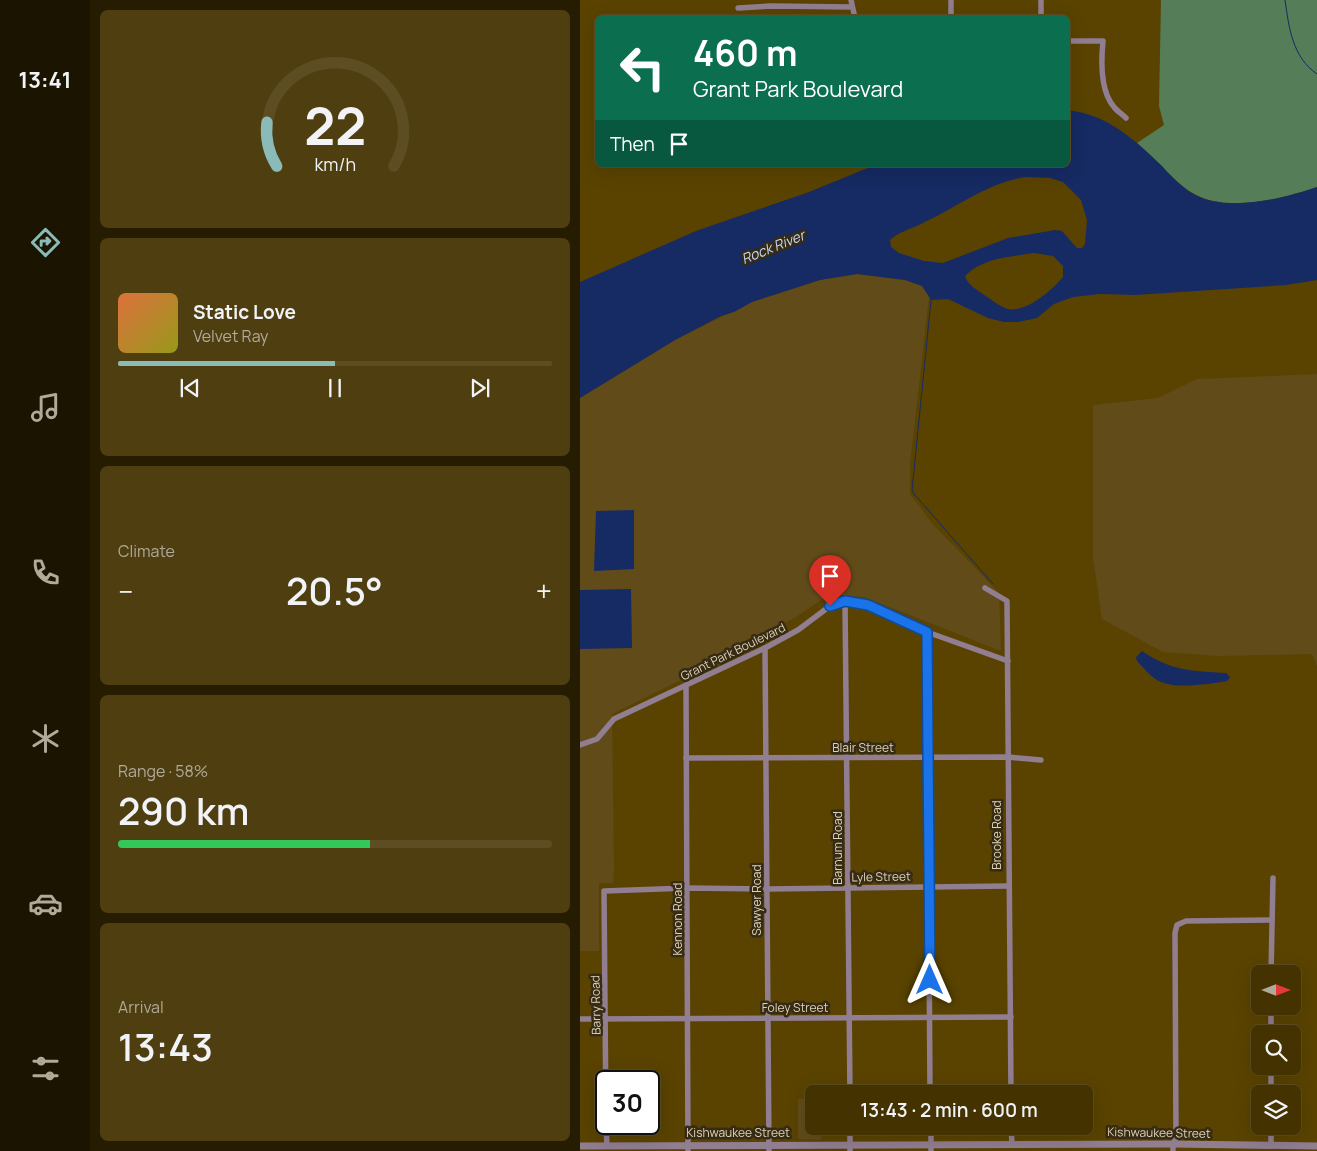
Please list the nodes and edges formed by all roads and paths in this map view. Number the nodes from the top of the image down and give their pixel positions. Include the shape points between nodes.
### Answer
1 (951, 0) edge
2 (1041, 0) edge
3 (851, 3) edge
4 (738, 8) dead end
5 (952, 15) edge
6 (1041, 15) edge
7 (1070, 42) edge
8 (1126, 118) dead end
9 (985, 588) dead end
10 (845, 601) junction
11 (927, 632) junction
12 (765, 648) junction
13 (1008, 661) junction
14 (686, 686) junction
15 (580, 745) edge
16 (928, 757) junction
17 (1008, 757) junction
18 (686, 758) junction
19 (766, 758) junction
20 (847, 758) junction
21 (1041, 760) dead end
22 (1273, 878) dead end
23 (930, 886) junction
24 (1009, 886) junction
25 (688, 888) junction
26 (848, 888) junction
27 (767, 889) junction
28 (604, 891) joint
29 (1271, 920) junction
30 (1271, 965) edge
31 (930, 1017) junction
32 (580, 1018) edge
33 (606, 1018) junction
34 (688, 1018) junction
35 (768, 1018) junction
36 (849, 1018) junction
37 (1011, 1018) junction
38 (606, 1070) edge
39 (850, 1085) edge
40 (930, 1085) edge
41 (1011, 1085) edge
42 (606, 1135) edge
43 (850, 1135) edge
44 (931, 1135) edge
45 (1272, 1135) edge
46 (580, 1146) edge
47 (607, 1146) junction
48 (1272, 1146) junction
49 (1317, 1146) edge
50 (1012, 1147) edge
51 (1173, 1147) edge
52 (589, 1148) edge
53 (688, 1148) edge
54 (769, 1148) edge
55 (850, 1148) edge
56 (931, 1148) edge

1 - 5 street
2 - 6 street
3 - 4 street
7 - 8 street via 1103,41 1103,73 1109,99
9 - 13 street, Brooke Road via 1007,601
10 - 11 street via 868,605
10 - 12 street, Grant Park Boulevard via 830,606 798,630
10 - 20 street, Barnum Road
11 - 13 street
11 - 16 street
12 - 14 street, Grant Park Boulevard
12 - 19 street, Sawyer Road
13 - 17 street, Brooke Road
14 - 15 street, Grant Park Boulevard via 614,719 597,740
14 - 18 street, Kennon Road
16 - 17 street, Blair Street
16 - 20 street, Blair Street
16 - 23 street
17 - 21 street, Blair Street
17 - 24 street, Brooke Road
18 - 19 street, Blair Street
18 - 25 street, Kennon Road
19 - 20 street, Blair Street
19 - 27 street, Sawyer Road
20 - 26 street, Barnum Road
22 - 29 street
23 - 24 street, Lyle Street
23 - 26 street, Lyle Street
23 - 31 street
24 - 37 street, Brooke Road
25 - 27 street, Lyle Street
25 - 28 street, Lyle Street
25 - 34 street, Kennon Road
26 - 27 street, Lyle Street
26 - 36 street, Barnum Road
27 - 35 street, Sawyer Road
28 - 33 street, Barry Road
29 - 30 street
29 - 51 street via 1186,921 1177,925 1176,1138
31 - 36 street, Foley Street
31 - 37 street, Foley Street
31 - 40 street
32 - 33 street, Foley Street
33 - 34 street, Foley Street
33 - 38 street, Barry Road
34 - 35 street, Foley Street
34 - 53 street, Kennon Road
35 - 36 street, Foley Street
35 - 54 street, Sawyer Road
36 - 39 street, Barnum Road
37 - 41 street, Brooke Road
42 - 47 street
43 - 55 street
44 - 56 street
45 - 48 street
46 - 52 street, Kishwaukee Street
47 - 52 street, Kishwaukee Street
47 - 53 street, Kishwaukee Street
48 - 49 street, Kishwaukee Street
48 - 51 street, Kishwaukee Street
50 - 51 street, Kishwaukee Street
50 - 56 street, Kishwaukee Street
53 - 54 street, Kishwaukee Street
54 - 55 street, Kishwaukee Street
55 - 56 street, Kishwaukee Street

